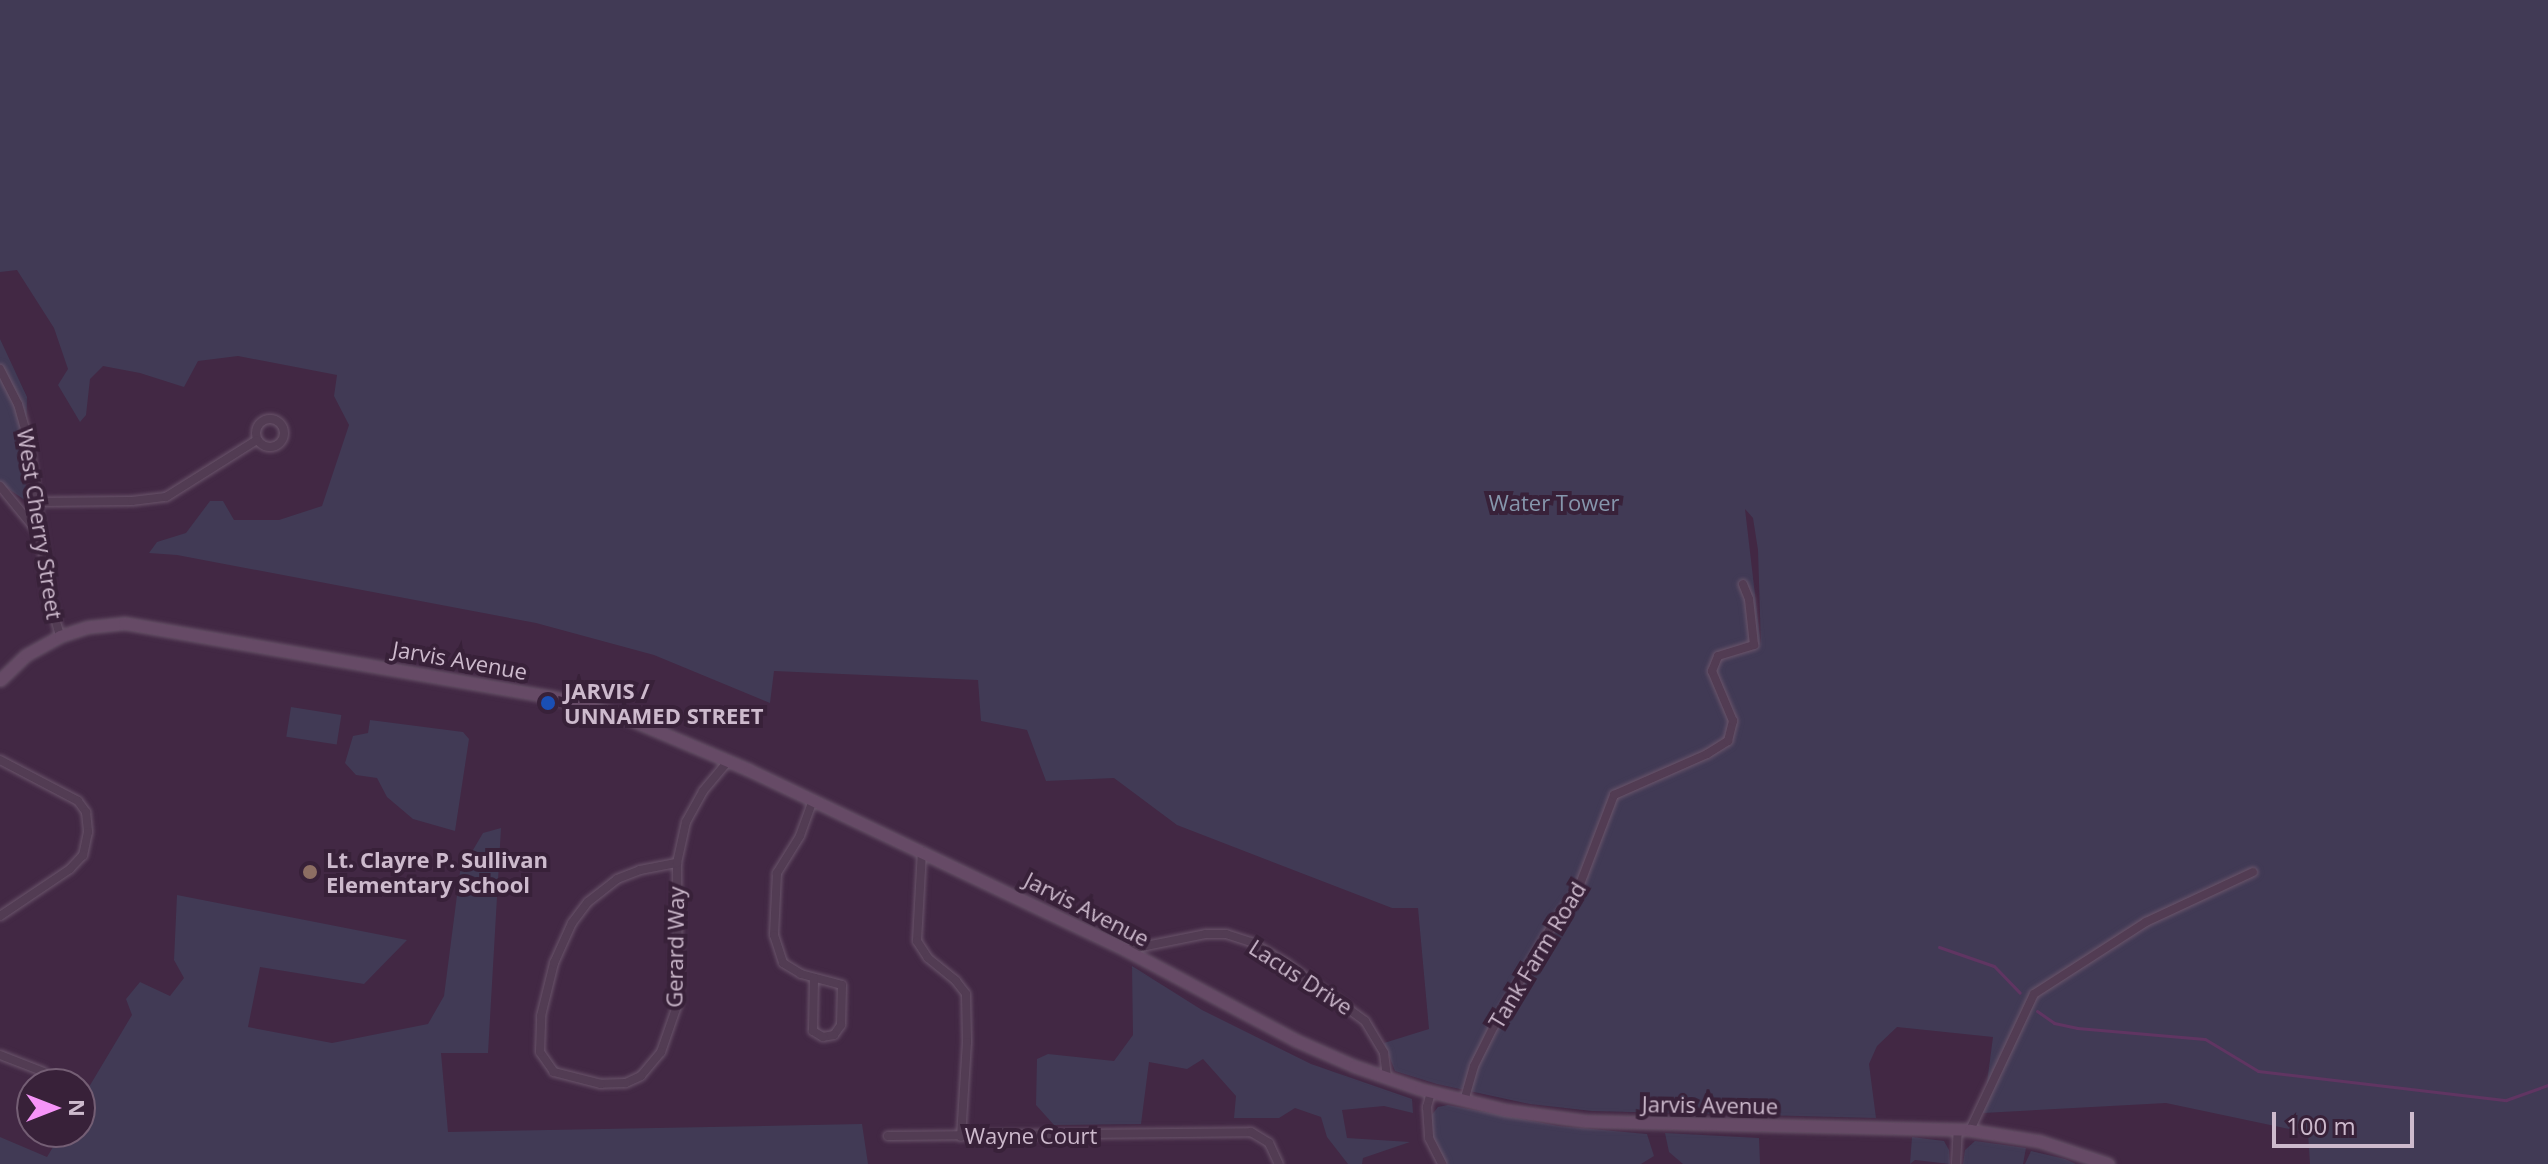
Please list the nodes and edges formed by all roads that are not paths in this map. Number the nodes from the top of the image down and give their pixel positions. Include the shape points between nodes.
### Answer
1 (0, 369) edge
2 (257, 440) dead end
3 (0, 486) edge
4 (38, 502) junction
5 (42, 540) junction
6 (1743, 584) dead end
7 (60, 636) junction
8 (0, 680) edge
9 (0, 760) edge
10 (728, 761) junction
11 (813, 800) junction
12 (922, 850) junction
13 (677, 863) junction
14 (2253, 872) dead end
15 (0, 916) edge
16 (1126, 950) junction
17 (814, 978) junction
18 (0, 1055) edge
19 (34, 1068) edge
20 (1387, 1078) junction
21 (1431, 1092) junction
22 (1464, 1101) junction
23 (1964, 1130) junction
24 (888, 1136) dead end
25 (961, 1137) junction
26 (1279, 1164) edge
27 (1442, 1164) edge
28 (1956, 1164) edge
29 (2108, 1164) edge

1 - 4 street, West Cherry Street via 24,420
2 - 4 street via 166,497
3 - 5 street
4 - 5 street, West Cherry Street
5 - 7 street, West Cherry Street
6 - 22 street, Tank Farm Road via 1754,645 1718,656 1712,671 1733,721 1728,741 1614,795 1577,892 1494,1026
7 - 8 street, Jarvis Avenue via 26,655
7 - 10 street, Jarvis Avenue via 97,625 142,625 535,694 622,716
9 - 15 street via 78,801 86,812 88,832 83,855 70,869
10 - 11 street, Jarvis Avenue
10 - 13 street, Gerard Way via 686,822
11 - 12 street, Jarvis Avenue
11 - 17 street via 800,836 777,873 773,908 778,957
12 - 16 street, Jarvis Avenue
12 - 25 street via 917,941 966,994
13 - 13 street, Gerard Way via 617,879 572,923 554,963 541,1016 540,1052 554,1072 601,1084 626,1083 648,1069 661,1052 678,1003
14 - 23 street via 2146,922 2034,994
16 - 20 street, Jarvis Avenue via 1275,1031
16 - 20 street, Lacus Drive via 1206,934 1251,942 1365,1021 1384,1053
17 - 17 street via 842,985 841,1025 834,1035 823,1037 813,1031
18 - 19 street
20 - 21 street, Jarvis Avenue
21 - 22 street, Jarvis Avenue
21 - 27 street via 1429,1138
22 - 23 street, Jarvis Avenue via 1600,1122
23 - 28 street
23 - 29 street, Jarvis Avenue via 2039,1141
24 - 25 street, Wayne Court
25 - 26 street, Wayne Court via 1260,1135

